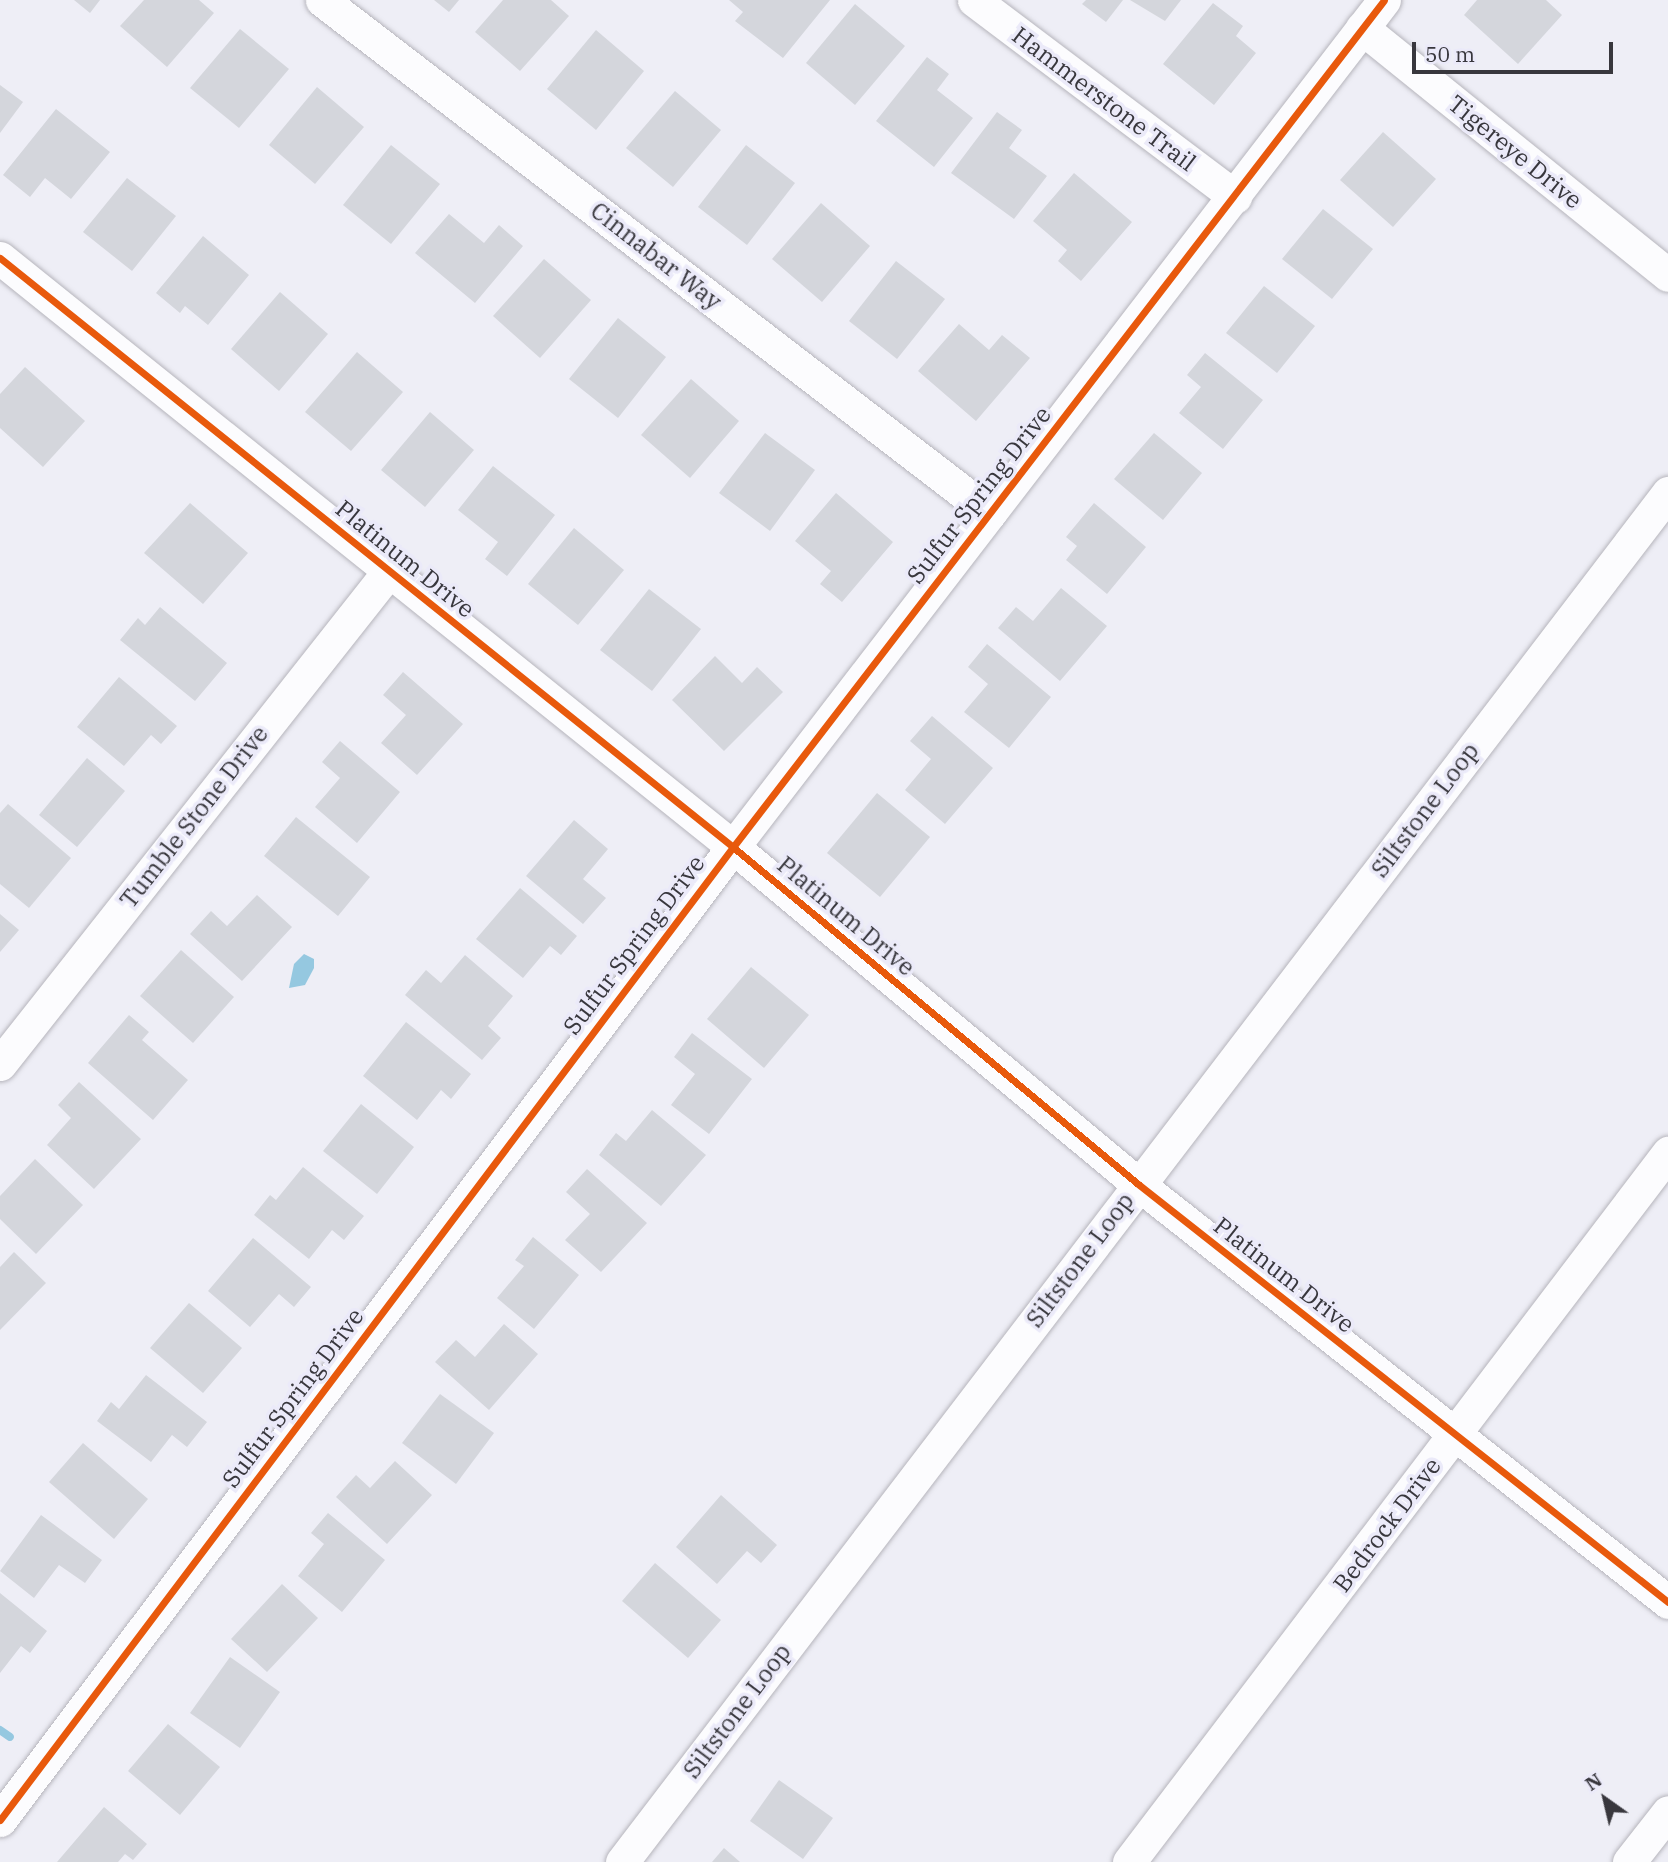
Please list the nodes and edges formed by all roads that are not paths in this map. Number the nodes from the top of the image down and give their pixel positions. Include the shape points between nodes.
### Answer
1 (323, 0) edge
2 (974, 0) edge
3 (1384, 0) edge
4 (1362, 28) junction
5 (1235, 197) junction
6 (5, 270) edge
7 (1668, 275) edge
8 (1668, 493) edge
9 (990, 513) junction
10 (389, 571) junction
11 (733, 847) junction
12 (0, 1064) edge
13 (1668, 1153) edge
14 (1138, 1184) junction
15 (1455, 1436) junction
16 (1668, 1602) edge
17 (1668, 1812) edge
18 (0, 1820) edge
19 (622, 1862) edge
20 (1129, 1862) edge
21 (1629, 1862) edge

1 - 9 street, Cinnabar Way
2 - 5 street, Hammerstone Trail
3 - 4 street, Sulfur Spring Drive
4 - 5 street, Sulfur Spring Drive
4 - 7 street, Tigereye Drive
5 - 9 street, Sulfur Spring Drive
6 - 10 street, Platinum Drive
8 - 14 street, Siltstone Loop
9 - 11 street, Sulfur Spring Drive
10 - 11 street, Platinum Drive
10 - 12 street, Tumble Stone Drive
11 - 14 street, Platinum Drive
11 - 18 street, Sulfur Spring Drive
13 - 15 street, Bedrock Drive
14 - 15 street, Platinum Drive
14 - 19 street, Siltstone Loop
15 - 16 street, Platinum Drive
15 - 20 street, Bedrock Drive
17 - 21 street

